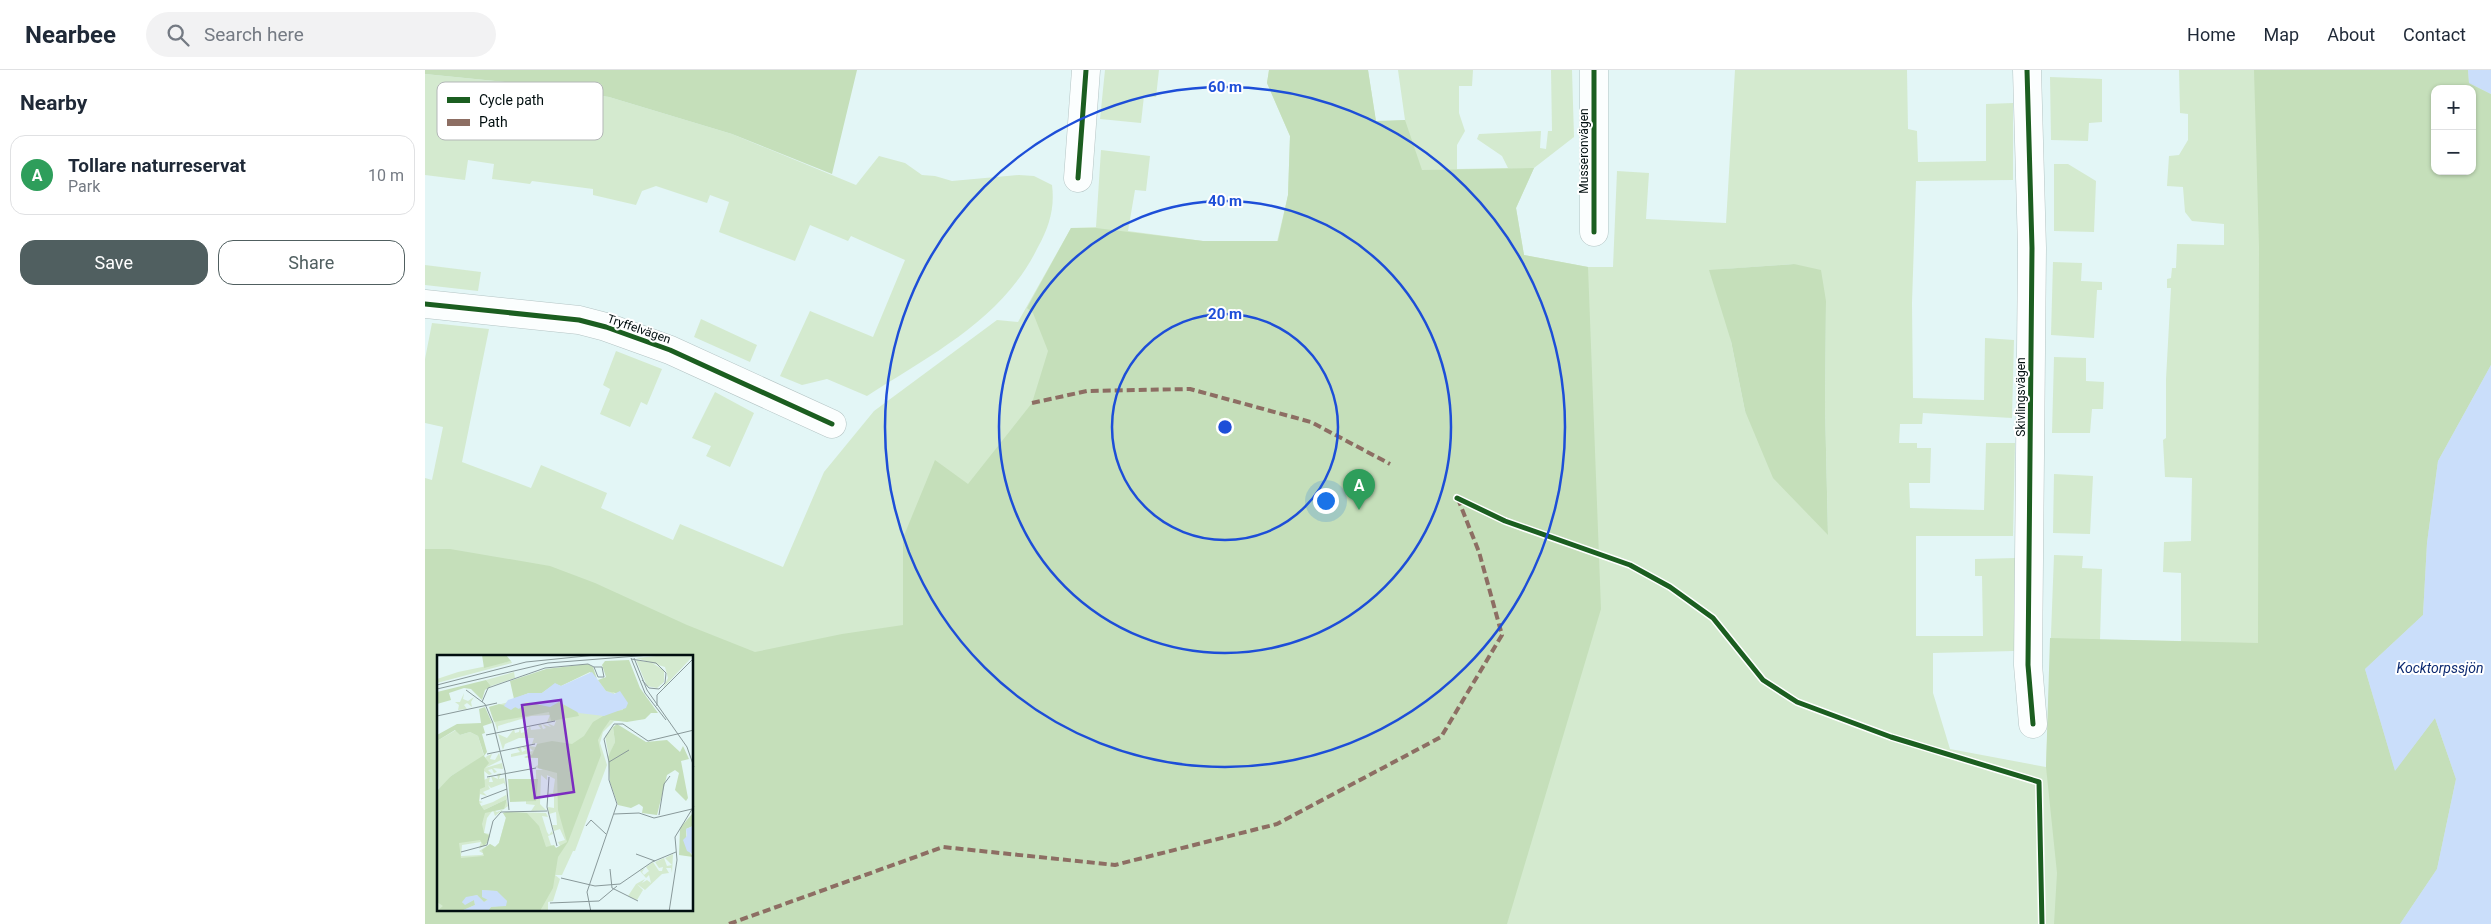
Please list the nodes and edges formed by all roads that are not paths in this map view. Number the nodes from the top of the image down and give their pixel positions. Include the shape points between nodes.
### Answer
1 (1086, 70) edge
2 (1594, 70) edge
3 (2027, 70) edge
4 (1078, 178) dead end
5 (1594, 232) dead end
6 (425, 304) edge
7 (832, 424) dead end
8 (2033, 724) dead end

1 - 4 street
2 - 5 street, Musseronvägen
3 - 8 street, Skivlingsvägen via 2032,230 2028,665
6 - 7 street, Tryffelvägen via 579,320 606,327 670,350

